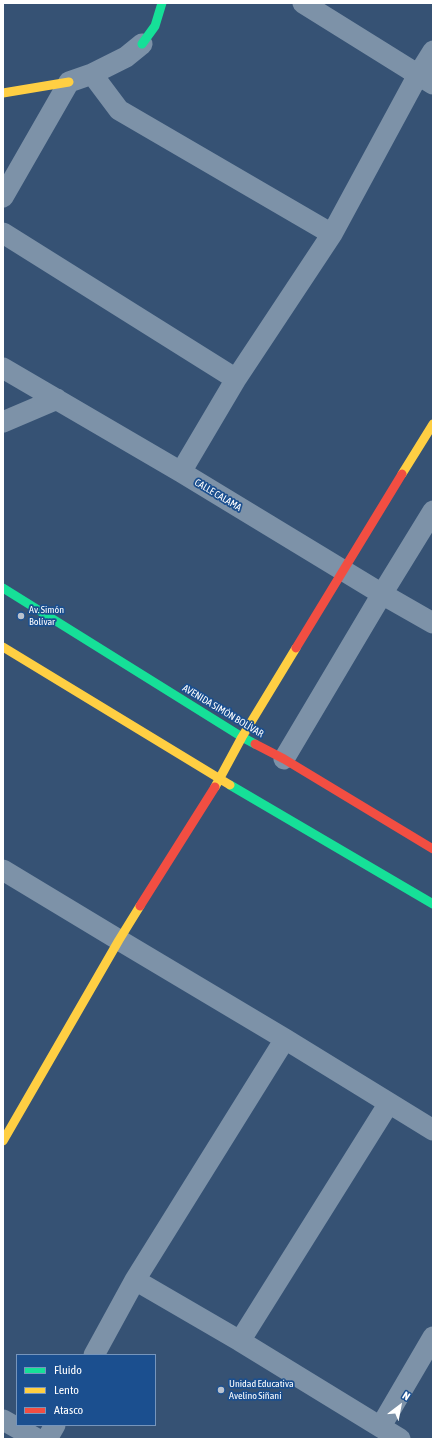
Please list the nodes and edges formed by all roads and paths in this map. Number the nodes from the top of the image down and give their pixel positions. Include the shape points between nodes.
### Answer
1 (162, 3) edge
2 (303, 3) edge
3 (142, 44) joint
4 (433, 51) edge
5 (92, 74) junction
6 (425, 80) edge
7 (69, 82) junction
8 (3, 93) edge
9 (3, 197) edge
10 (3, 232) edge
11 (332, 234) junction
12 (3, 368) edge
13 (236, 379) junction
14 (57, 399) junction
15 (3, 422) edge
16 (433, 424) edge
17 (181, 472) junction
18 (433, 511) edge
19 (344, 570) junction
20 (3, 588) edge
21 (382, 594) junction
22 (433, 623) edge
23 (3, 648) edge
24 (242, 737) junction
25 (284, 759) junction
26 (220, 779) junction
27 (433, 849) edge
28 (3, 870) edge
29 (433, 904) edge
30 (119, 940) junction
31 (285, 1039) junction
32 (389, 1103) junction
33 (433, 1130) edge
34 (3, 1141) edge
35 (135, 1280) junction
36 (433, 1337) edge
37 (240, 1341) junction
38 (95, 1354) edge
39 (3, 1420) edge
40 (54, 1426) edge
41 (381, 1426) junction
42 (37, 1439) edge
43 (47, 1439) edge
44 (400, 1439) edge

1 - 3 street via 155,26
2 - 6 street
3 - 5 street via 126,57
4 - 6 street
5 - 7 street
5 - 11 street via 119,110
6 - 11 street
7 - 8 street
7 - 9 street
10 - 13 street
11 - 13 street
12 - 14 street, CALLE CALAMA
13 - 17 street
14 - 15 street
14 - 17 street, CALLE CALAMA
16 - 19 street
17 - 19 street, CALLE CALAMA
18 - 21 street
19 - 21 street, CALLE CALAMA
19 - 24 street
20 - 24 street, AVENIDA SIMÓN BOLÍVAR
21 - 22 street, CALLE CALAMA
21 - 25 street
23 - 26 street
24 - 25 street, AVENIDA SIMÓN BOLÍVAR
24 - 26 street
25 - 27 street, AVENIDA SIMÓN BOLÍVAR
26 - 29 street
26 - 30 street
28 - 30 street
30 - 31 street
30 - 34 street
31 - 32 street
31 - 35 street
32 - 33 street
32 - 37 street
35 - 37 street
35 - 38 street
36 - 41 street
37 - 41 street
39 - 42 street
40 - 43 street
41 - 44 street

